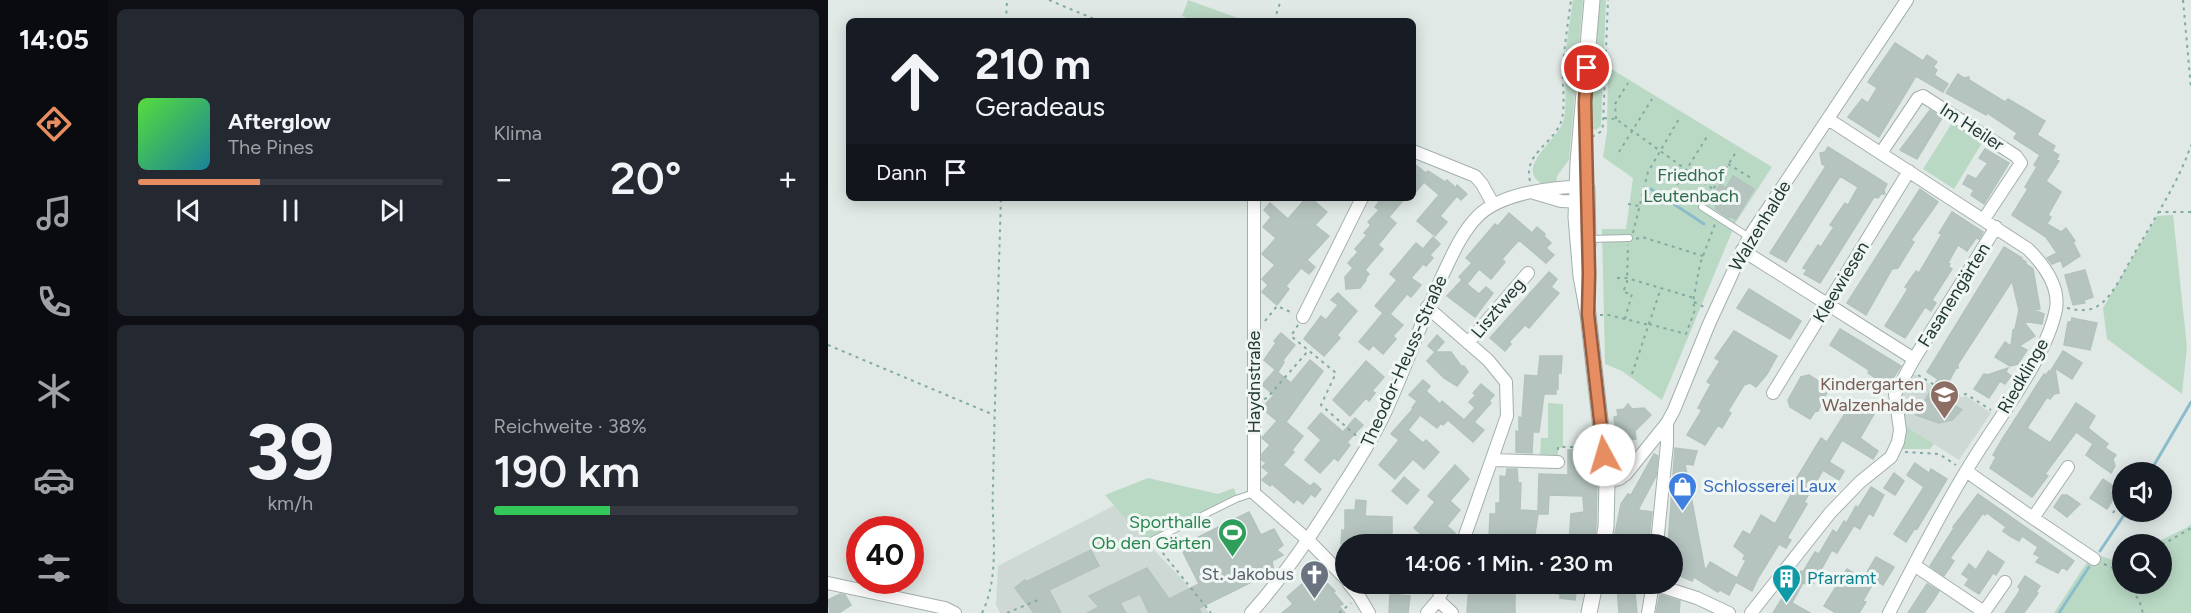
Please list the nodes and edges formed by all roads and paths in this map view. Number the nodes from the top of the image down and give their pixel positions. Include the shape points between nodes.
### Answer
1 (1007, 0) edge
2 (1049, 0) edge
3 (1281, 0) edge
4 (1571, 0) edge
5 (1592, 0) edge
6 (1608, 0) edge
7 (1907, 0) edge
8 (2183, 0) edge
9 (1006, 18) edge
10 (1092, 18) edge
11 (1275, 18) edge
12 (1628, 83) dead end
13 (2191, 88) edge
14 (1652, 99) dead end
15 (1585, 105) junction
16 (1680, 117) dead end
17 (1604, 118) junction
18 (1828, 118) junction
19 (1616, 119) junction
20 (1632, 132) junction
21 (1708, 135) dead end
22 (1586, 137) junction
23 (2191, 145) edge
24 (1659, 150) junction
25 (1416, 152) edge
26 (1619, 152) dead end
27 (1736, 152) dead end
28 (1881, 153) junction
29 (1728, 164) junction
30 (1686, 170) junction
31 (1909, 171) junction
32 (1751, 178) dead end
33 (1713, 189) junction
34 (1673, 191) dead end
35 (1533, 192) junction
36 (1582, 194) junction
37 (1001, 201) edge
38 (1254, 201) edge
39 (1361, 201) edge
40 (1493, 204) junction
41 (1628, 204) dead end
42 (1640, 206) junction
43 (1702, 207) joint
44 (2158, 212) junction
45 (2191, 212) edge
46 (1718, 217) junction
47 (1984, 219) junction
48 (1996, 227) junction
49 (1749, 237) junction
50 (1629, 238) joint
51 (1588, 239) junction
52 (1742, 250) junction
53 (1703, 256) junction
54 (1528, 273) dead end
55 (1617, 278) dead end
56 (1627, 278) junction
57 (1661, 288) junction
58 (1694, 300) junction
59 (1827, 304) junction
60 (2056, 306) junction
61 (1427, 307) junction
62 (1595, 314) junction
63 (1702, 314) dead end
64 (1303, 317) junction
65 (1625, 319) junction
66 (1649, 325) junction
67 (1255, 331) junction
68 (1468, 343) junction
69 (828, 345) edge
70 (1308, 351) junction
71 (1911, 364) junction
72 (1632, 374) dead end
73 (1773, 393) dead end
74 (1254, 402) junction
75 (995, 416) junction
76 (2001, 416) junction
77 (1667, 423) junction
78 (1367, 445) junction
79 (1593, 447) dead end
80 (1905, 452) dead end
81 (1492, 460) junction
82 (1558, 462) joint
83 (2068, 467) dead end
84 (1966, 471) junction
85 (1607, 482) junction
86 (1254, 493) junction
87 (2033, 518) junction
88 (2191, 528) edge
89 (1466, 534) edge
90 (1605, 534) edge
91 (1658, 534) edge
92 (2172, 539) edge
93 (1153, 540) joint
94 (1309, 541) junction
95 (2094, 559) dead end
96 (1914, 565) junction
97 (1335, 568) edge
98 (2005, 582) dead end
99 (828, 583) edge
100 (1441, 594) edge
101 (1593, 594) edge
102 (1652, 594) edge
103 (1682, 594) edge
104 (2134, 594) edge
105 (1359, 596) joint
106 (1038, 600) dead end
107 (1438, 600) junction
108 (956, 613) edge
109 (982, 613) edge
110 (1007, 613) edge
111 (1211, 613) edge
112 (1251, 613) edge
113 (1339, 613) edge
114 (1369, 613) edge
115 (1426, 613) edge
116 (1452, 613) edge
117 (1589, 613) edge
118 (1648, 613) edge
119 (1729, 613) edge
120 (1751, 613) edge
121 (1888, 613) edge
122 (2143, 613) edge

1 - 9 path
2 - 10 path
3 - 11 path
4 - 35 path via 1562,72 1561,121 1529,163
5 - 15 street
6 - 17 path
7 - 18 street, Walzenhalde
8 - 13 path
12 - 19 path via 1615,104
14 - 20 path
15 - 22 street
15 - 36 street
16 - 24 path
17 - 19 path
17 - 22 path via 1602,131
18 - 28 street, Fasanengärten
18 - 49 street, Walzenhalde
19 - 20 path
20 - 24 path
20 - 26 path
21 - 30 path
22 - 36 street
23 - 44 path
24 - 30 path
24 - 42 path via 1648,172
25 - 40 street via 1475,176
27 - 29 path
28 - 31 street, Fasanengärten
28 - 47 street, Im Heiler via 1923,96 2021,162
29 - 32 path
29 - 33 path
30 - 33 path
30 - 34 path
31 - 47 street, Fasanengärten
31 - 59 street, Kleewiesen
33 - 43 path
35 - 36 street, Theodor-Heuss-Straße via 1553,187
35 - 40 street, Theodor-Heuss-Straße
36 - 51 street
36 - 62 street via 1581,276
37 - 75 path
38 - 67 street, Haydnstraße
39 - 64 street
40 - 61 street, Theodor-Heuss-Straße via 1478,215 1457,244
41 - 42 path
42 - 53 path via 1632,238 1642,237
43 - 46 lane
44 - 45 path
44 - 60 path via 2103,302 2090,310
46 - 49 lane
46 - 53 path
47 - 48 street, Fasanengärten
48 - 60 street via 2028,249 2043,265 2054,287
48 - 71 street, Fasanengärten
49 - 52 street, Walzenhalde
50 - 51 lane
50 - 56 path
51 - 62 street
52 - 59 street, Fasanengärten
52 - 77 street, Walzenhalde
53 - 58 path
54 - 68 street, Lisztweg
55 - 56 path
56 - 57 path
56 - 65 path via 1623,292 1632,294
57 - 58 path
57 - 66 path
58 - 63 path via 1704,306
58 - 66 path via 1695,310 1686,334
59 - 71 street, Fasanengärten
59 - 73 street, Kleewiesen
60 - 76 street, Riedklinge via 2042,348
61 - 68 street
61 - 78 street, Theodor-Heuss-Straße via 1383,418
62 - 65 path
62 - 85 street
64 - 67 path via 1277,306
64 - 70 path via 1291,336
65 - 66 path
66 - 72 path
67 - 74 street, Haydnstraße
68 - 81 street via 1506,381 1507,416
69 - 75 path
70 - 74 path via 1267,398
70 - 78 path via 1336,373 1321,405
71 - 76 path via 1954,397 1966,394
71 - 120 street via 1895,394 1899,430 1891,457 1830,513
74 - 86 street, Haydnstraße
75 - 109 path via 994,557 990,597
76 - 84 street, Riedklinge
77 - 85 street, Walzenhalde via 1626,474
77 - 91 street
78 - 94 street, Theodor-Heuss-Straße
79 - 82 path via 1558,447
80 - 84 path via 1939,454
81 - 82 street
81 - 89 street
83 - 87 street
84 - 87 street
84 - 96 street, Riedklinge
85 - 90 street
86 - 93 lane
86 - 94 street
87 - 95 street
88 - 92 path
93 - 111 path
94 - 97 street
94 - 112 street, Theodor-Heuss-Straße
96 - 98 street via 1984,612
96 - 121 street, Riedklinge
99 - 108 street
100 - 107 street
101 - 117 street
102 - 118 street
103 - 119 street
104 - 122 path
105 - 113 path
105 - 114 street
106 - 110 path
107 - 115 street
107 - 116 street

